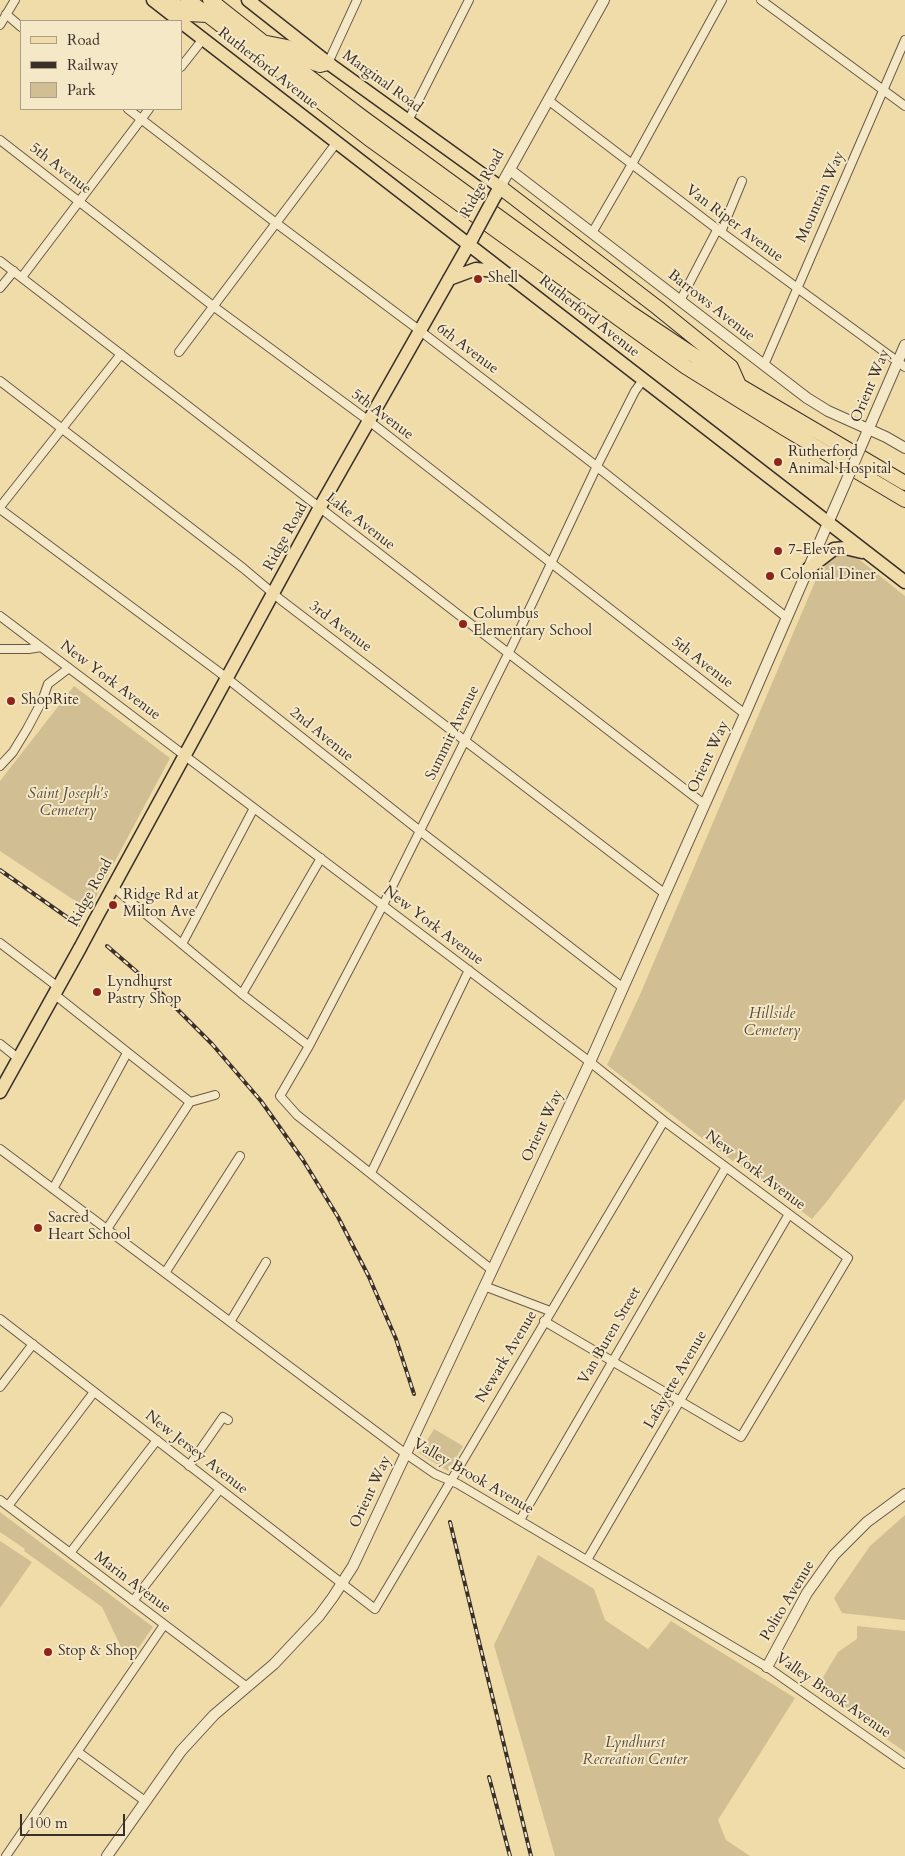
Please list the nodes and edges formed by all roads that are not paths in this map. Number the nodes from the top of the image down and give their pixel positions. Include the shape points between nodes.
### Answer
1 (15, 0) edge
2 (153, 0) edge
3 (168, 0) edge
4 (188, 0) edge
5 (210, 0) edge
6 (357, 0) edge
7 (469, 0) edge
8 (604, 0) edge
9 (722, 0) edge
10 (761, 0) edge
11 (253, 2) edge
12 (6, 14) junction
13 (207, 15) junction
14 (178, 20) edge
15 (182, 23) edge
16 (0, 25) edge
17 (20, 25) edge
18 (203, 39) junction
19 (905, 40) edge
20 (263, 42) junction
21 (328, 63) junction
22 (182, 66) edge
23 (883, 90) junction
24 (548, 100) junction
25 (905, 106) edge
26 (129, 110) edge
27 (148, 110) edge
28 (141, 119) junction
29 (408, 121) junction
30 (0, 140) edge
31 (337, 142) junction
32 (632, 164) junction
33 (510, 170) junction
34 (742, 181) dead end
35 (498, 192) junction
36 (80, 202) junction
37 (276, 223) junction
38 (719, 231) junction
39 (592, 233) junction
40 (471, 240) junction
41 (0, 260) edge
42 (14, 271) junction
43 (504, 272) junction
44 (22, 278) junction
45 (448, 279) junction
46 (0, 288) edge
47 (796, 288) junction
48 (680, 301) junction
49 (213, 306) junction
50 (419, 330) junction
51 (905, 344) edge
52 (179, 352) dead end
53 (121, 354) junction
54 (901, 364) edge
55 (764, 366) junction
56 (643, 380) junction
57 (0, 381) edge
58 (740, 386) junction
59 (369, 421) junction
60 (869, 429) junction
61 (61, 430) junction
62 (905, 448) edge
63 (597, 466) junction
64 (905, 483) edge
65 (905, 500) edge
66 (0, 508) edge
67 (320, 508) junction
68 (828, 523) junction
69 (867, 553) junction
70 (550, 563) junction
71 (808, 569) junction
72 (905, 582) edge
73 (274, 593) junction
74 (0, 616) edge
75 (786, 617) junction
76 (41, 647) junction
77 (0, 649) edge
78 (508, 653) junction
79 (69, 668) junction
80 (228, 679) junction
81 (745, 714) junction
82 (465, 740) junction
83 (185, 755) junction
84 (0, 766) edge
85 (704, 804) junction
86 (254, 808) junction
87 (420, 831) junction
88 (321, 858) junction
89 (113, 887) junction
90 (664, 893) junction
91 (383, 905) junction
92 (0, 943) edge
93 (182, 944) junction
94 (469, 970) junction
95 (622, 987) junction
96 (56, 990) junction
97 (242, 994) junction
98 (0, 1044) edge
99 (309, 1046) junction
100 (127, 1052) junction
101 (18, 1058) junction
102 (590, 1062) junction
103 (0, 1092) edge
104 (215, 1095) dead end
105 (190, 1102) junction
106 (664, 1121) junction
107 (0, 1149) edge
108 (240, 1156) dead end
109 (726, 1166) junction
110 (371, 1173) junction
111 (53, 1189) junction
112 (789, 1214) junction
113 (107, 1229) junction
114 (266, 1262) dead end
115 (492, 1270) junction
116 (165, 1273) junction
117 (484, 1286) junction
118 (550, 1311) junction
119 (0, 1319) edge
120 (544, 1321) junction
121 (230, 1322) junction
122 (33, 1344) junction
123 (612, 1361) junction
124 (0, 1387) edge
125 (94, 1392) junction
126 (679, 1401) junction
127 (228, 1420) dead end
128 (157, 1440) junction
129 (406, 1454) junction
130 (190, 1466) junction
131 (450, 1481) junction
132 (220, 1489) junction
133 (905, 1494) edge
134 (0, 1500) edge
135 (8, 1506) junction
136 (520, 1520) junction
137 (70, 1553) junction
138 (587, 1560) junction
139 (342, 1584) junction
140 (133, 1600) junction
141 (375, 1609) joint
142 (164, 1625) junction
143 (767, 1666) junction
144 (247, 1688) junction
145 (78, 1752) junction
146 (905, 1764) edge
147 (145, 1801) junction
148 (6, 1856) edge
149 (107, 1856) edge

1 - 12 street
2 - 14 main road, Rutherford Avenue
3 - 13 highway via 188,14
4 - 13 highway
5 - 20 highway
6 - 21 street
7 - 29 street
8 - 24 street, Ridge Road
9 - 32 street
10 - 23 street
11 - 21 main road, Marginal Road
12 - 16 street
12 - 17 street
13 - 65 highway via 353,127 686,367
15 - 18 main road, Rutherford Avenue
18 - 22 street
18 - 31 main road, Rutherford Avenue
19 - 23 street, Mountain Way
20 - 21 highway via 287,47 320,65
20 - 58 highway via 629,312
21 - 29 main road, Marginal Road
23 - 25 street
23 - 47 street, Mountain Way
24 - 32 street, Van Riper Avenue
24 - 33 street, Ridge Road
26 - 28 street, 6th Avenue
27 - 28 street
28 - 36 street
28 - 37 street, 6th Avenue
29 - 35 main road, Marginal Road
30 - 36 street, 5th Avenue
31 - 37 street
31 - 40 main road, Rutherford Avenue
32 - 38 street, Van Riper Avenue
32 - 39 street
33 - 35 street, Ridge Road
33 - 39 street, Barrows Avenue
34 - 38 street
35 - 40 main road, Ridge Road, bridge
35 - 58 highway via 527,206 658,308 731,367
36 - 44 street
36 - 49 street, 5th Avenue
37 - 49 street
37 - 50 street, 6th Avenue
38 - 47 street, Van Riper Avenue
38 - 48 street
39 - 48 street, Barrows Avenue
40 - 43 main road, Rutherford Avenue
40 - 45 main road, Ridge Road
41 - 42 street, Lake Avenue
42 - 44 street, Lake Avenue
42 - 46 street
43 - 45 main road via 476,269
43 - 56 main road, Rutherford Avenue
44 - 53 street, Lake Avenue
45 - 50 main road, Ridge Road
47 - 54 street, Van Riper Avenue
47 - 55 street, Mountain Way
48 - 55 street, Barrows Avenue
49 - 52 street
49 - 59 street, 5th Avenue
50 - 59 main road, Ridge Road
50 - 63 street, 6th Avenue
51 - 54 street, Orient Way
53 - 61 street
53 - 67 street, Lake Avenue
54 - 60 street, Orient Way
55 - 60 street, Barrows Avenue via 828,411
56 - 63 street, Summit Avenue
56 - 68 main road, Rutherford Avenue
57 - 61 street, 3rd Avenue
58 - 64 highway
59 - 67 main road, Ridge Road
59 - 70 street, 5th Avenue
60 - 62 street, Barrows Avenue
60 - 68 street, Orient Way, bridge
61 - 66 street
61 - 73 street, 3rd Avenue
63 - 70 street, Summit Avenue
63 - 75 street, 6th Avenue
66 - 80 street, 2nd Avenue
67 - 73 main road, Ridge Road
67 - 78 street, Lake Avenue
68 - 69 main road, Rutherford Avenue
68 - 71 street, Orient Way
69 - 71 main road via 834,549
69 - 72 main road, Rutherford Avenue
70 - 78 street, Summit Avenue
70 - 81 street, 5th Avenue
71 - 75 street, Orient Way
73 - 80 main road, Ridge Road
73 - 82 street, 3rd Avenue
74 - 76 street, New York Avenue
75 - 81 street, Orient Way
76 - 77 street
76 - 79 street, New York Avenue
78 - 82 street, Summit Avenue
78 - 85 street, Lake Avenue
79 - 83 street, New York Avenue
79 - 84 street via 48,684 27,729
80 - 83 main road, Ridge Road
80 - 87 street, 2nd Avenue
81 - 85 street, Orient Way
82 - 87 street, Summit Avenue
82 - 90 street, 3rd Avenue
83 - 86 street, New York Avenue
83 - 89 main road, Ridge Road
85 - 90 street, Orient Way
86 - 88 street, New York Avenue
86 - 93 street
87 - 91 street, Summit Avenue
87 - 95 street, 2nd Avenue
88 - 91 street, New York Avenue
88 - 97 street
89 - 93 street
89 - 96 main road, Ridge Road, bridge
90 - 95 street, Orient Way
91 - 94 street, New York Avenue
91 - 99 street, Summit Avenue
92 - 96 street
93 - 97 street
94 - 102 street, New York Avenue
94 - 110 street
95 - 102 street, Orient Way
96 - 100 street
96 - 101 main road, Ridge Road
97 - 99 street
98 - 101 street
99 - 110 street, Summit Avenue via 280,1096 297,1115
100 - 105 street
100 - 111 street
101 - 103 main road, Ridge Road
102 - 106 street, New York Avenue
102 - 115 street, Orient Way
104 - 105 street
105 - 113 street
106 - 109 street, New York Avenue
106 - 118 street, Newark Avenue
107 - 111 street, Valley Brook Avenue
108 - 116 street
109 - 112 street, New York Avenue
109 - 123 street, Van Buren Street
110 - 115 street
111 - 113 street, Valley Brook Avenue
112 - 126 street, Lafayette Avenue
112 - 126 street, New York Avenue via 848,1258 742,1436
113 - 116 street, Valley Brook Avenue
114 - 121 street
115 - 117 street, Orient Way
116 - 121 street, Valley Brook Avenue
117 - 118 street
117 - 129 street, Orient Way
118 - 120 street, Newark Avenue
119 - 122 street, New Jersey Avenue
120 - 123 street
120 - 131 street, Newark Avenue
121 - 129 street, Valley Brook Avenue
122 - 124 street
122 - 125 street, New Jersey Avenue
123 - 126 street
123 - 136 street, Van Buren Street
125 - 128 street, New Jersey Avenue
125 - 135 street
126 - 138 street, Lafayette Avenue
127 - 130 street via 223,1417
128 - 130 street, New Jersey Avenue
128 - 137 street
129 - 131 street, Valley Brook Avenue
129 - 139 street, Orient Way
130 - 132 street, New Jersey Avenue
131 - 136 street, Valley Brook Avenue
131 - 141 street, Newark Avenue
132 - 139 street, New Jersey Avenue
132 - 140 street
133 - 143 street, Polito Avenue via 868,1522 834,1555 807,1593
134 - 135 street, Marin Avenue
135 - 137 street, Marin Avenue
136 - 138 street, Valley Brook Avenue
137 - 140 street, Marin Avenue
138 - 143 street, Valley Brook Avenue
139 - 141 street, New Jersey Avenue
139 - 144 street, Orient Way via 319,1616
140 - 142 street, Marin Avenue
142 - 144 street, Marin Avenue
142 - 145 street
143 - 146 street, Valley Brook Avenue
144 - 147 street, Orient Way via 197,1732
145 - 147 street
145 - 148 street
147 - 149 street, Orient Way

